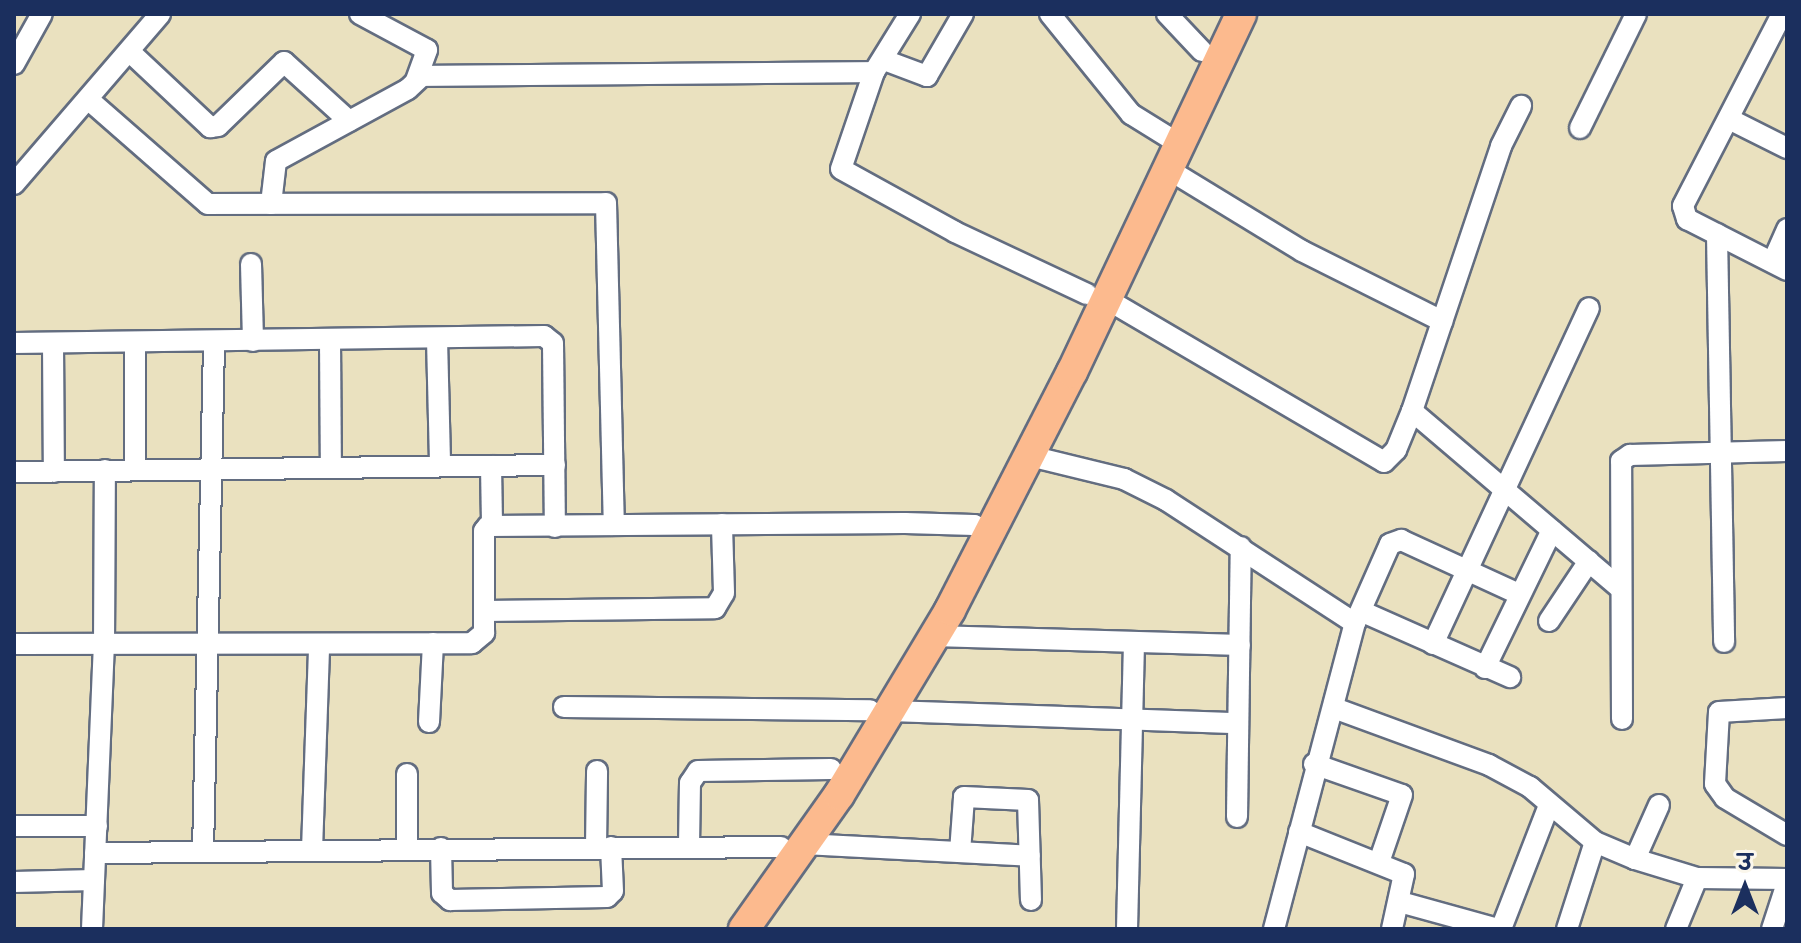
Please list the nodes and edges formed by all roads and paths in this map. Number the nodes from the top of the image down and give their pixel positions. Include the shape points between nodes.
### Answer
1 (42, 14) edge
2 (160, 14) edge
3 (360, 14) edge
4 (910, 14) edge
5 (963, 14) edge
6 (1050, 14) edge
7 (1167, 14) edge
8 (1221, 14) edge
9 (1241, 14) edge
10 (1636, 14) edge
11 (1782, 14) edge
12 (1202, 51) junction
13 (130, 52) junction
14 (14, 63) edge
15 (879, 66) junction
16 (416, 80) junction
17 (89, 100) junction
18 (1521, 106) dead end
19 (1729, 119) junction
20 (349, 121) junction
21 (1580, 128) dead end
22 (1787, 148) edge
23 (1169, 149) junction
24 (14, 184) edge
25 (271, 204) junction
26 (1787, 229) edge
27 (1717, 234) junction
28 (251, 264) dead end
29 (1780, 265) edge
30 (1098, 297) junction
31 (1589, 308) dead end
32 (1442, 321) junction
33 (437, 339) junction
34 (330, 340) junction
35 (253, 341) junction
36 (214, 342) junction
37 (14, 343) edge
38 (53, 343) junction
39 (135, 344) junction
40 (1412, 411) junction
41 (1787, 451) edge
42 (1720, 452) junction
43 (1030, 456) junction
44 (555, 465) junction
45 (440, 466) junction
46 (491, 466) junction
47 (331, 468) junction
48 (135, 469) junction
49 (215, 469) junction
50 (105, 470) junction
51 (14, 472) edge
52 (54, 472) junction
53 (1506, 490) junction
54 (722, 524) junction
55 (614, 525) junction
56 (492, 526) junction
57 (555, 527) junction
58 (982, 529) junction
59 (1552, 530) junction
60 (1241, 547) junction
61 (1589, 561) junction
62 (1465, 569) junction
63 (1619, 587) junction
64 (1517, 593) junction
65 (484, 611) junction
66 (1359, 618) junction
67 (1549, 621) dead end
68 (935, 636) junction
69 (1724, 642) dead end
70 (433, 643) junction
71 (14, 644) edge
72 (1134, 644) junction
73 (1433, 644) junction
74 (104, 645) junction
75 (209, 645) junction
76 (319, 645) junction
77 (1240, 645) junction
78 (1485, 668) junction
79 (1510, 677) dead end
80 (564, 707) dead end
81 (1334, 708) junction
82 (1787, 708) edge
83 (880, 710) junction
84 (1622, 719) dead end
85 (1130, 720) junction
86 (429, 722) dead end
87 (1238, 723) junction
88 (1314, 764) junction
89 (831, 769) junction
90 (597, 771) dead end
91 (407, 774) dead end
92 (1549, 805) junction
93 (1659, 805) dead end
94 (1237, 817) dead end
95 (14, 826) edge
96 (97, 826) junction
97 (1299, 832) junction
98 (1787, 835) edge
99 (1595, 842) junction
100 (689, 846) junction
101 (792, 846) junction
102 (407, 847) junction
103 (604, 847) junction
104 (441, 848) junction
105 (312, 850) junction
106 (203, 852) junction
107 (960, 852) junction
108 (95, 853) junction
109 (1030, 856) junction
110 (1635, 859) junction
111 (1379, 862) junction
112 (1697, 878) junction
113 (94, 880) junction
114 (1787, 881) edge
115 (14, 882) edge
116 (1031, 900) dead end
117 (1400, 902) junction
118 (1475, 927) edge
119 (92, 929) edge
120 (724, 929) edge
121 (744, 929) edge
122 (1127, 929) edge
123 (1274, 929) edge
124 (1392, 929) edge
125 (1500, 929) edge
126 (1567, 929) edge
127 (1676, 929) edge
128 (1772, 929) edge

1 - 14 street
2 - 13 street
3 - 16 street via 429,52
4 - 15 street
5 - 15 street via 927,76
6 - 23 street via 1123,106
7 - 12 street
8 - 12 highway
9 - 23 highway
10 - 21 street
11 - 19 street
12 - 23 highway
13 - 17 street
13 - 20 street via 210,127 218,126 284,62
15 - 16 street
15 - 30 street via 841,156 846,174
16 - 20 street
17 - 24 street
17 - 25 street via 208,204
18 - 32 street via 1501,146
19 - 22 street
19 - 27 street via 1683,206 1687,219
20 - 25 street via 273,164
23 - 30 highway
23 - 32 street via 1302,251
25 - 55 street via 606,203
26 - 29 street
27 - 29 street
27 - 42 street
28 - 35 street
30 - 40 street via 1374,460 1391,458
30 - 43 highway
30 - 58 highway
31 - 53 street
32 - 40 street
33 - 34 street
33 - 44 street via 550,338
33 - 45 street
34 - 35 street
34 - 47 street
35 - 36 street
36 - 39 street
36 - 49 street
37 - 38 street
38 - 39 street
38 - 52 street
39 - 48 street
40 - 53 street
41 - 42 street
42 - 63 street via 1630,455 1621,461
42 - 69 street
43 - 58 highway
43 - 60 street via 1124,479
44 - 46 street
44 - 57 street
45 - 46 street
45 - 47 street
46 - 56 street
47 - 49 street
48 - 49 street
48 - 50 street
49 - 75 street
50 - 52 street
50 - 74 street
51 - 52 street
53 - 59 street
53 - 62 street
54 - 55 street
54 - 58 street
54 - 65 street via 724,593 715,608
55 - 57 street
56 - 57 street
56 - 65 street via 484,531
58 - 68 highway
58 - 83 highway via 934,606
59 - 61 street
59 - 64 street
60 - 66 street
60 - 77 street
61 - 63 street
61 - 67 street
62 - 64 street
62 - 66 street via 1395,540
62 - 73 street
63 - 84 street
64 - 78 street
65 - 70 street via 481,640
66 - 73 street
66 - 81 street
68 - 72 street
68 - 83 highway
70 - 76 street
70 - 86 street
71 - 74 street
72 - 77 street
72 - 85 street
73 - 78 street
74 - 75 street
74 - 96 street
75 - 76 street
75 - 106 street
76 - 105 street
77 - 87 street
78 - 79 street
80 - 83 street
81 - 88 street
81 - 92 street via 1447,746 1530,787
82 - 98 street via 1719,712 1715,784 1725,798
83 - 85 street
83 - 89 highway
83 - 101 highway
85 - 87 street
85 - 122 street
87 - 94 street
88 - 97 street
88 - 111 street via 1402,795
89 - 100 street via 698,771 690,783
89 - 101 highway
90 - 103 street
91 - 102 street
92 - 99 street
92 - 125 street
93 - 110 street
95 - 96 street
96 - 108 street
97 - 111 street
97 - 123 street
99 - 110 street
99 - 126 street
100 - 101 street
100 - 103 street
101 - 107 street
101 - 120 highway
101 - 121 highway
102 - 104 street
102 - 105 street
103 - 104 street
103 - 104 street via 613,891 607,897 450,900 442,893
105 - 106 street
106 - 108 street
107 - 109 street
107 - 109 street via 962,800 968,796 1028,800
108 - 113 street
109 - 116 street
110 - 112 street
111 - 117 street via 1404,874
112 - 114 street
112 - 127 street
113 - 115 street
113 - 119 street
114 - 128 street
117 - 118 street
117 - 124 street
118 - 125 street

